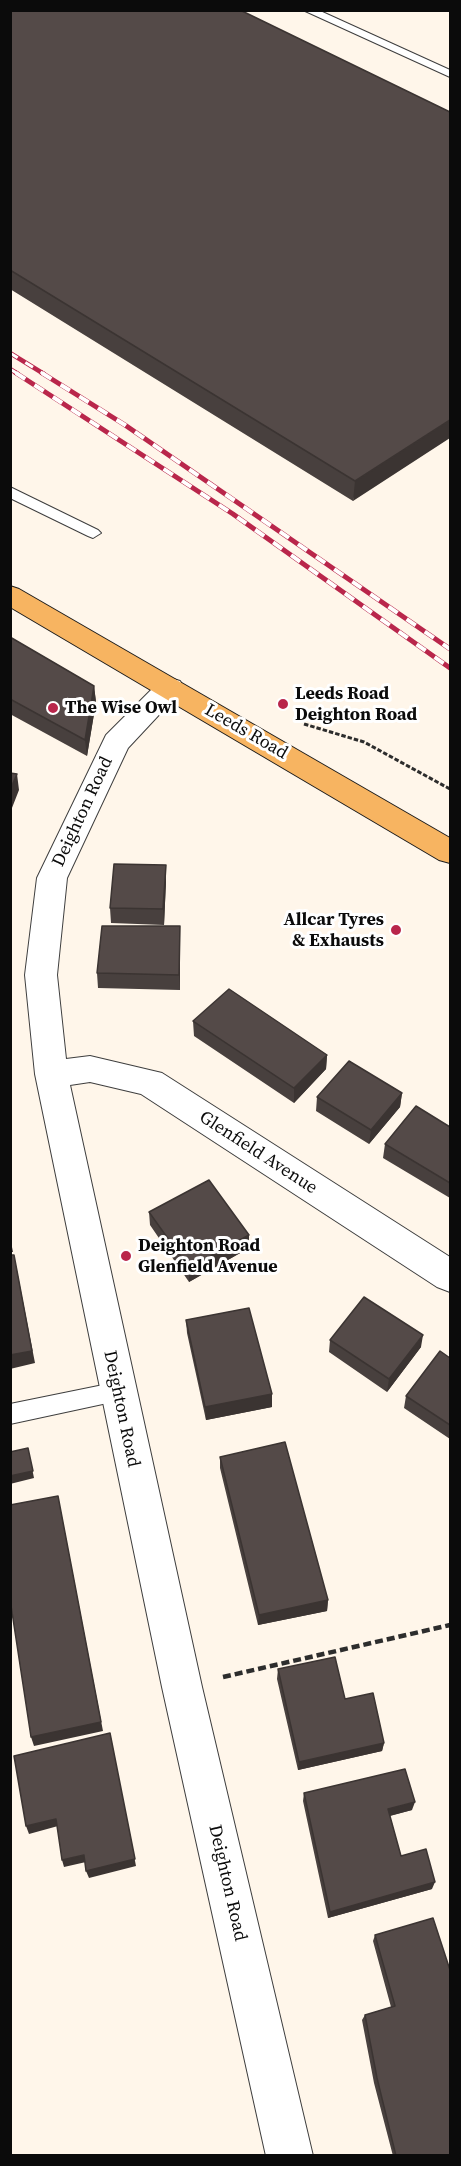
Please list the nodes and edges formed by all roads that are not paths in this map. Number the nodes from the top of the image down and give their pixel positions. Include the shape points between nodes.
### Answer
1 (308, 10) edge
2 (450, 74) edge
3 (10, 492) edge
4 (93, 533) dead end
5 (10, 595) edge
6 (170, 688) junction
7 (450, 852) edge
8 (51, 1074) junction
9 (450, 1276) edge
10 (118, 1392) junction
11 (10, 1414) edge
12 (290, 2156) edge

1 - 2 lane
3 - 4 lane
5 - 6 main road, Leeds Road
6 - 7 main road, Leeds Road
6 - 8 street, Deighton Road via 116,742 52,878 41,975
8 - 9 street, Glenfield Avenue via 90,1069 150,1083
8 - 10 street, Deighton Road
10 - 11 lane
10 - 12 street, Deighton Road

